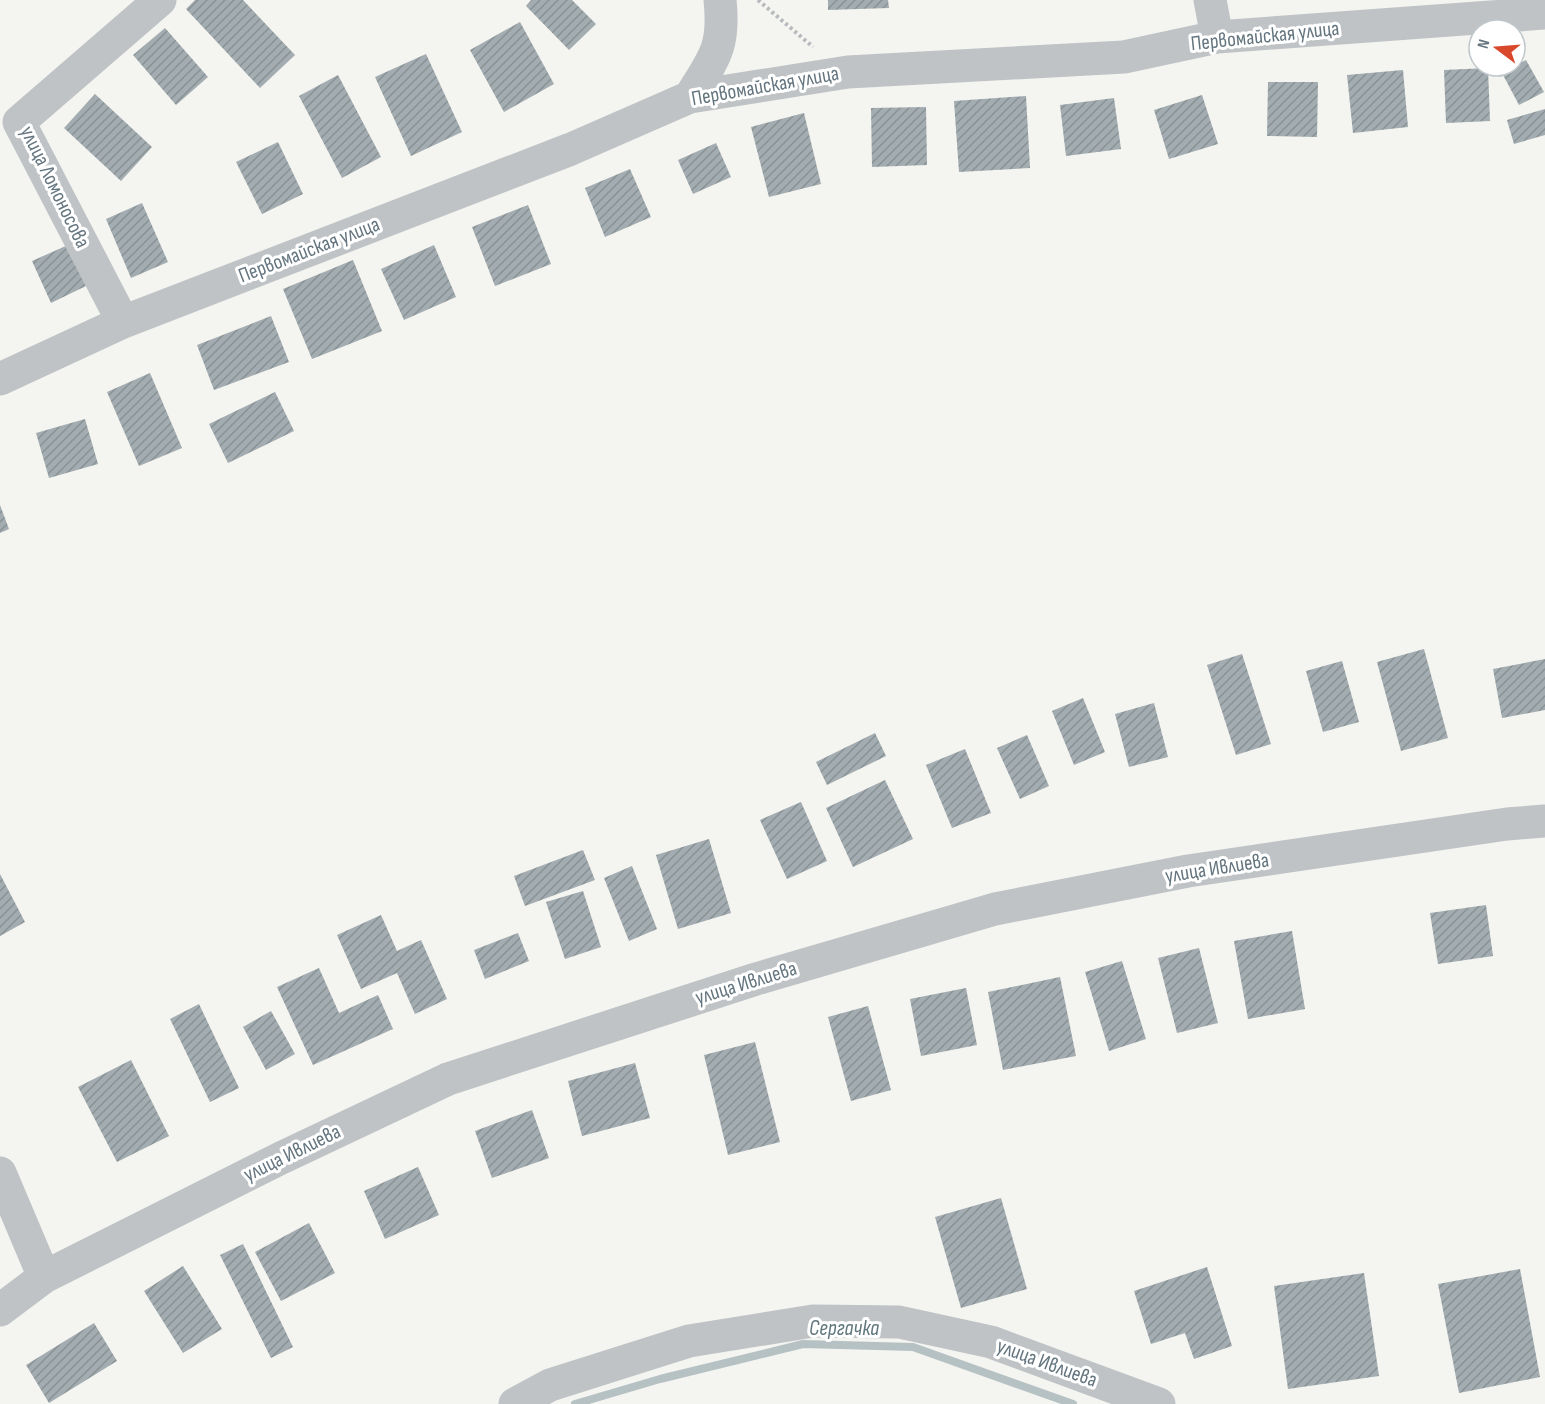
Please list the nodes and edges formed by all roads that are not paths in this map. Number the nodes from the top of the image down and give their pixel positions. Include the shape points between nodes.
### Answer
1 (160, 0) edge
2 (720, 0) edge
3 (1210, 0) edge
4 (1486, 8) edge
5 (1545, 13) edge
6 (1217, 37) junction
7 (690, 97) junction
8 (123, 321) junction
9 (0, 379) edge
10 (1545, 821) edge
11 (0, 1173) edge
12 (44, 1277) junction
13 (0, 1310) edge
14 (514, 1404) edge
15 (1159, 1404) edge

1 - 8 street, улица Ломоносова via 19,122
2 - 7 street via 722,25 717,54
3 - 6 street
4 - 5 street, Первомайская улица
4 - 6 street, Первомайская улица
6 - 7 street, Первомайская улица via 1124,57 848,72
7 - 8 street, Первомайская улица via 571,149
8 - 9 street, Первомайская улица
10 - 12 street, улица Ивлиева via 1188,871 995,909 756,979 448,1079
11 - 12 street
12 - 13 street, улица Ивлиева
14 - 15 street, улица Ивлиева via 550,1385 689,1341 813,1321 899,1322 991,1342

